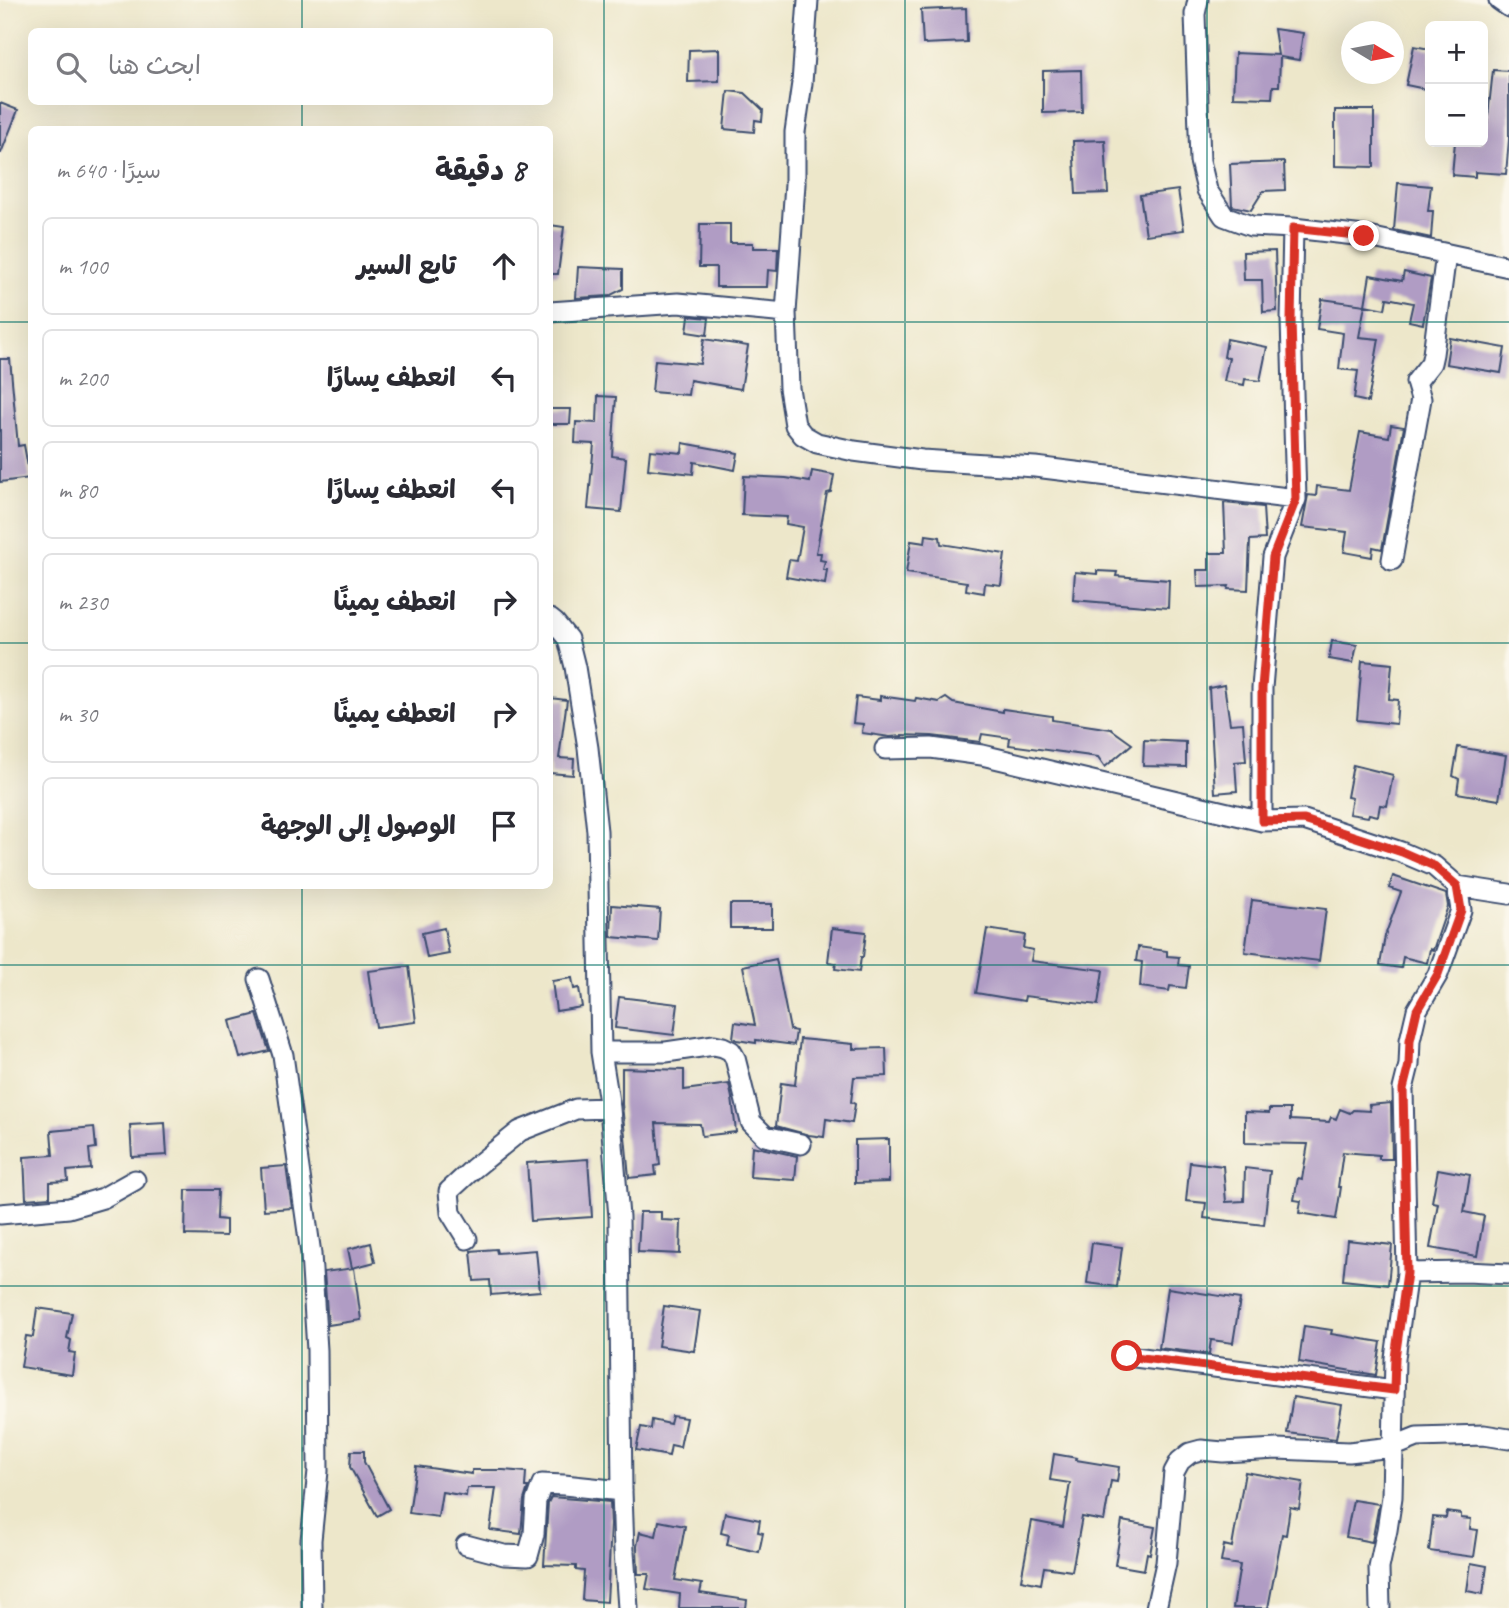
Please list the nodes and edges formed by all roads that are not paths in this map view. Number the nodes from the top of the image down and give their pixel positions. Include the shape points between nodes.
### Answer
1 (808, 0) edge
2 (1198, 0) edge
3 (1499, 0) edge
4 (1509, 7) edge
5 (1293, 228) junction
6 (1446, 254) junction
7 (1509, 267) edge
8 (553, 312) edge
9 (786, 313) junction
10 (1296, 499) junction
11 (1392, 560) dead end
12 (553, 621) edge
13 (886, 749) dead end
14 (1262, 821) junction
15 (1457, 886) junction
16 (1509, 894) edge
17 (259, 979) dead end
18 (601, 1052) junction
19 (610, 1108) junction
20 (801, 1143) dead end
21 (135, 1180) dead end
22 (0, 1214) edge
23 (467, 1239) dead end
24 (1407, 1273) junction
25 (1509, 1274) edge
26 (1127, 1356) dead end
27 (1394, 1390) junction
28 (1509, 1439) edge
29 (1392, 1447) junction
30 (622, 1491) junction
31 (466, 1545) dead end
32 (312, 1608) edge
33 (628, 1608) edge
34 (1156, 1608) edge
35 (1380, 1608) edge

1 - 9 street via 795,132
2 - 5 street via 1200,161 1207,190 1224,216 1251,226
3 - 4 street
5 - 6 street via 1364,236
5 - 10 street
6 - 7 street
6 - 11 street via 1431,363 1416,382 1421,399
8 - 9 street via 678,303
9 - 10 street via 795,425 817,443 909,458 1035,467
10 - 14 street via 1273,557 1262,688
12 - 18 street via 568,639 588,748 597,831
13 - 14 street via 931,748 982,755
14 - 15 street via 1304,820 1402,852 1434,866
15 - 16 street
15 - 24 street via 1461,910 1438,974 1417,1010 1403,1089
17 - 32 street via 282,1055 311,1254 318,1471 311,1540
18 - 19 street
18 - 20 street via 723,1047 735,1058 751,1122 765,1136
19 - 23 street via 576,1109 520,1131 473,1169 449,1191 450,1213
19 - 30 street via 620,1217
21 - 22 street via 103,1198 69,1208
24 - 25 street
24 - 27 street
26 - 27 street
27 - 29 street
28 - 29 street via 1417,1437
29 - 34 street via 1349,1452 1190,1453 1174,1472 1166,1563
29 - 35 street via 1392,1497 1379,1568
30 - 31 street via 542,1484 528,1556
30 - 33 street

